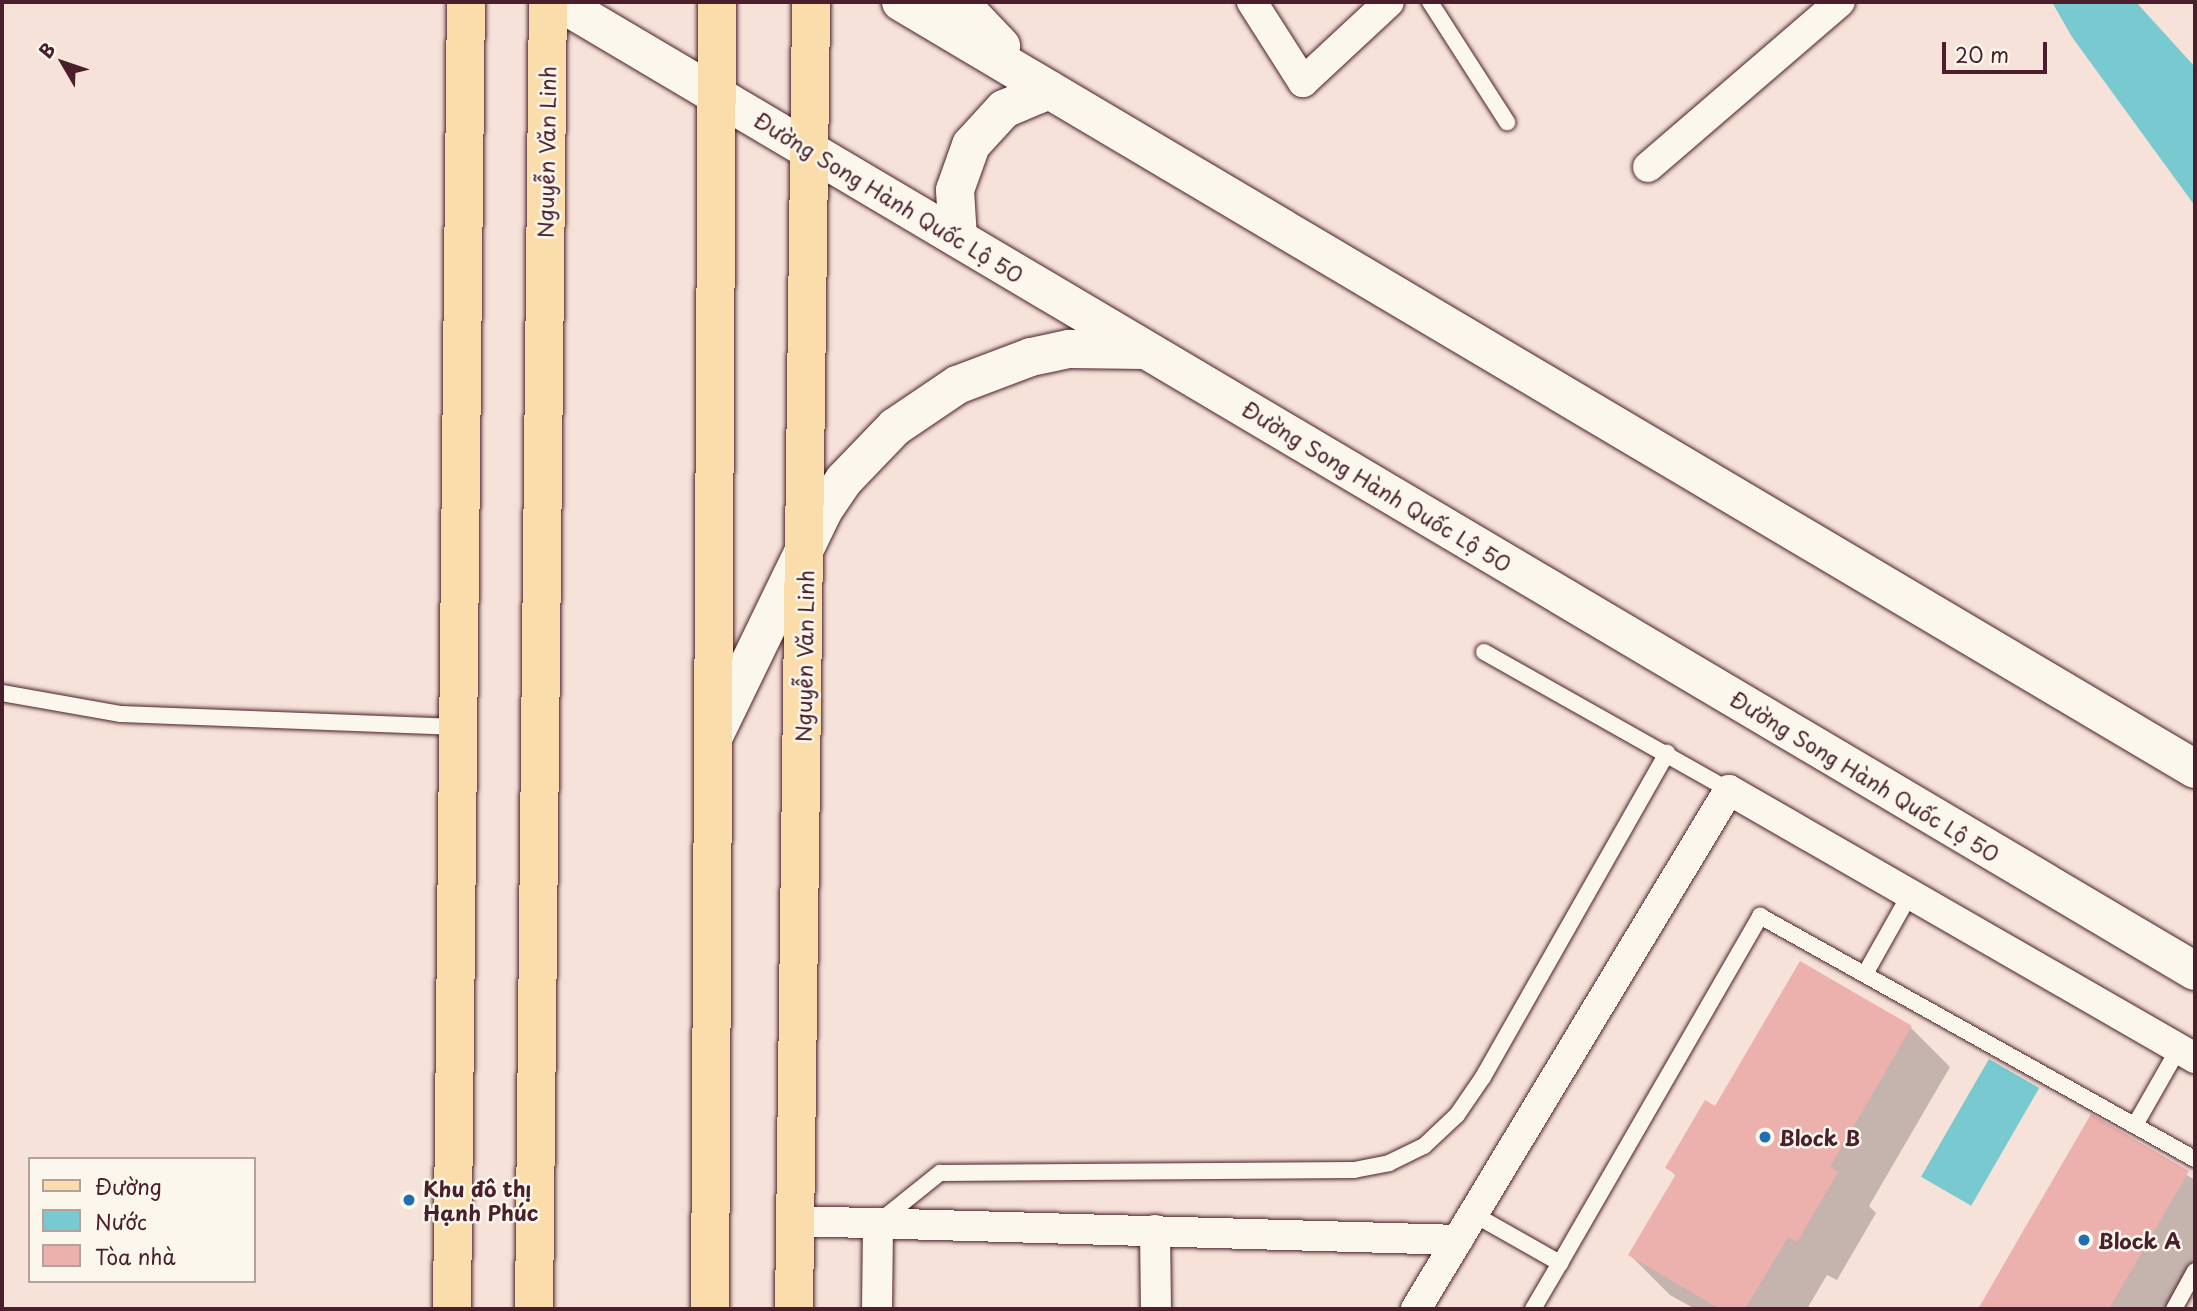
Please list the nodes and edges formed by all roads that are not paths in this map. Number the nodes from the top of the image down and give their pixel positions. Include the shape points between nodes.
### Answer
1 (466, 2) edge
2 (548, 2) edge
3 (559, 2) edge
4 (717, 2) edge
5 (811, 2) edge
6 (901, 2) edge
7 (959, 2) edge
8 (1252, 2) edge
9 (1389, 2) edge
10 (1430, 2) edge
11 (1840, 2) edge
12 (1049, 90) junction
13 (716, 95) junction
14 (1507, 122) dead end
15 (810, 150) junction
16 (1648, 167) dead end
17 (958, 238) junction
18 (1147, 350) junction
19 (806, 544) junction
20 (1484, 652) dead end
21 (2, 693) edge
22 (458, 727) junction
23 (713, 738) junction
24 (1667, 753) junction
25 (2195, 769) edge
26 (1729, 790) junction
27 (1910, 894) junction
28 (2195, 971) edge
29 (1865, 974) junction
30 (2187, 1053) edge
31 (2135, 1125) junction
32 (2195, 1159) edge
33 (1475, 1215) junction
34 (796, 1221) junction
35 (878, 1223) junction
36 (1155, 1230) junction
37 (1458, 1240) junction
38 (1560, 1263) junction
39 (2195, 1271) edge
40 (452, 1309) edge
41 (534, 1309) edge
42 (710, 1309) edge
43 (794, 1309) edge
44 (877, 1309) edge
45 (1156, 1309) edge
46 (1416, 1309) edge
47 (1533, 1309) edge
48 (2174, 1309) edge

1 - 22 main road
2 - 41 main road, Nguyễn Văn Linh
3 - 13 main road, Đường Song Hành Quốc Lộ 50
4 - 13 main road
5 - 15 main road, Nguyễn Văn Linh
6 - 12 main road
7 - 12 main road
8 - 9 street via 1303,82
10 - 14 lane
11 - 16 street
12 - 17 main road via 1004,109 971,145 955,190
12 - 25 main road
13 - 15 main road, Đường Song Hành Quốc Lộ 50
13 - 23 main road
15 - 17 main road, Đường Song Hành Quốc Lộ 50
15 - 19 main road, Nguyễn Văn Linh
17 - 18 main road, Đường Song Hành Quốc Lộ 50
18 - 19 main road via 1070,349 1031,357 957,385 895,426 868,452 830,500
18 - 28 main road, Đường Song Hành Quốc Lộ 50
19 - 23 main road
19 - 34 main road, Nguyễn Văn Linh
20 - 24 lane
21 - 22 lane via 121,714
22 - 40 main road
23 - 42 main road
24 - 26 lane
24 - 35 lane via 1483,1077 1457,1115 1424,1146 1389,1163 1354,1170 940,1172
26 - 27 street
26 - 33 street
27 - 29 lane
27 - 30 street
29 - 31 lane
29 - 38 lane via 1760,916
30 - 31 lane
31 - 32 lane
33 - 37 street
33 - 38 lane
34 - 35 street
34 - 43 main road, Nguyễn Văn Linh
35 - 36 street
35 - 44 street
36 - 37 street
36 - 45 street
37 - 46 street
38 - 47 lane
39 - 48 lane

